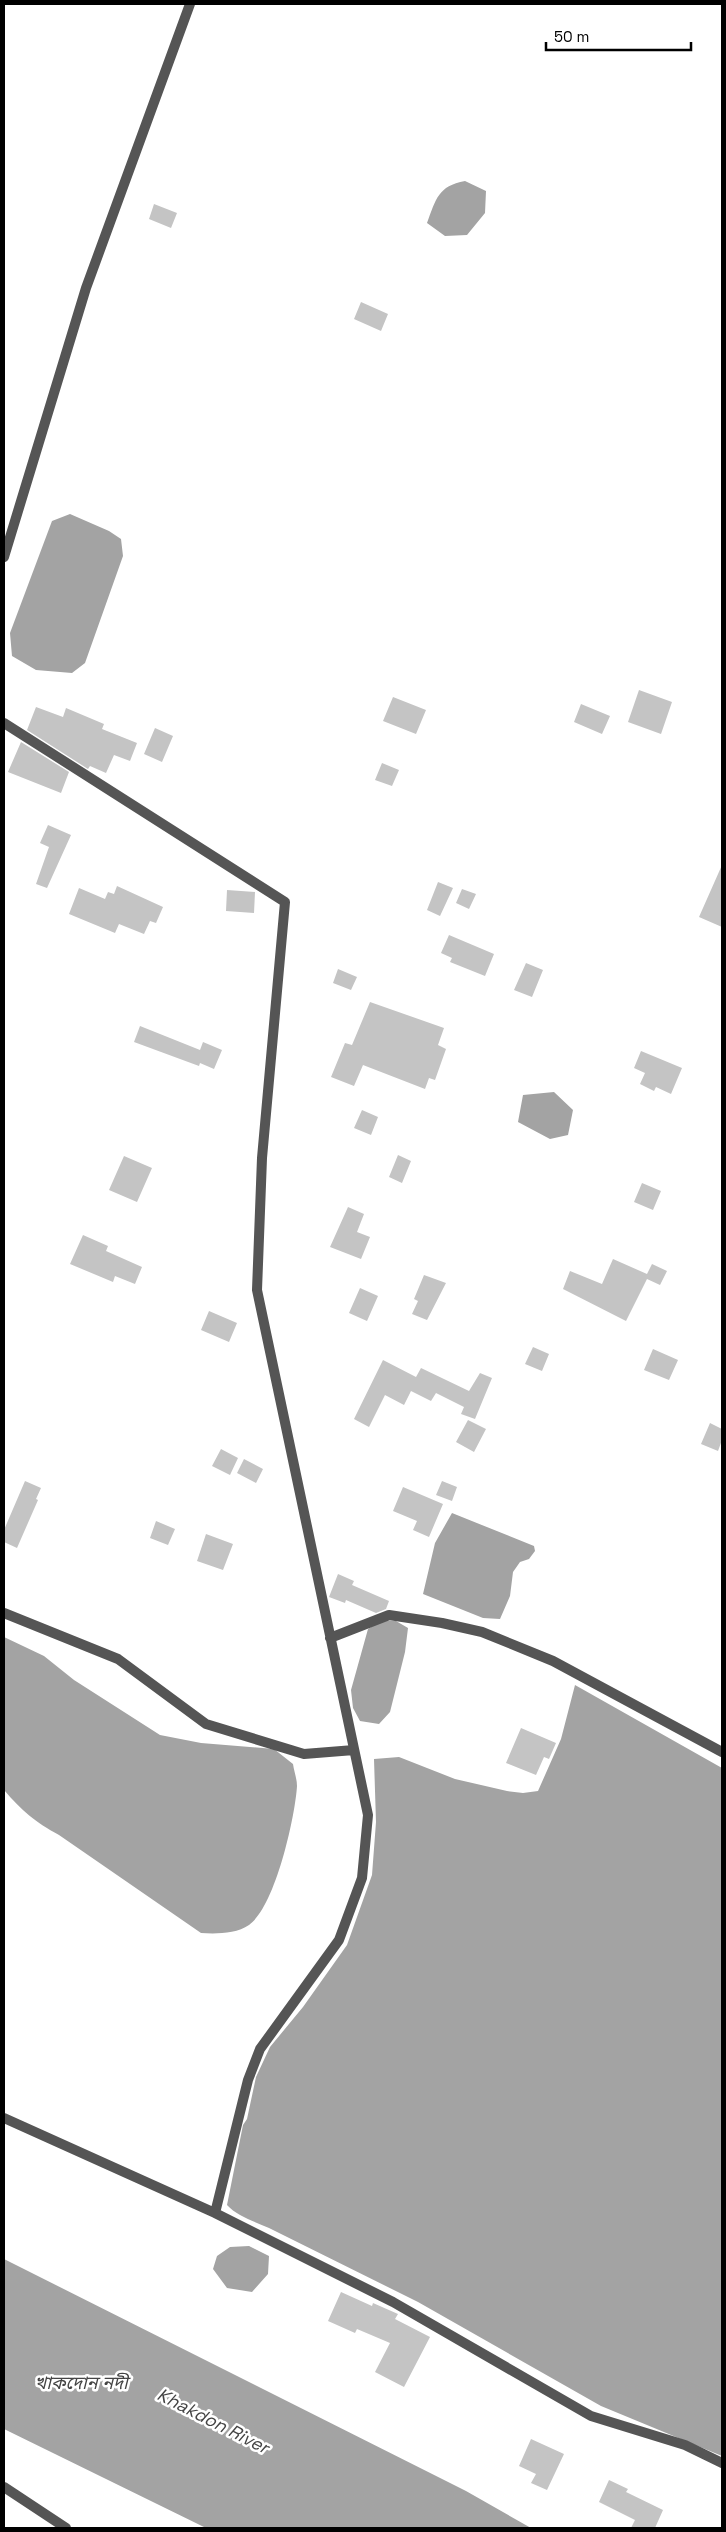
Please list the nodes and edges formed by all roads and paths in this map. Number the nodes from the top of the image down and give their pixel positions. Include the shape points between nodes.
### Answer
1 (190, 4) edge
2 (4, 557) edge
3 (4, 723) edge
4 (4, 1613) edge
5 (330, 1638) junction
6 (354, 1750) junction
7 (722, 1752) edge
8 (4, 2118) edge
9 (215, 2213) junction
10 (722, 2463) edge
11 (4, 2487) edge
12 (66, 2528) edge

1 - 2 street via 86,288
3 - 5 street via 285,902 262,1158 257,1290
4 - 6 street via 118,1659 206,1724 304,1754
5 - 6 street
5 - 7 street via 389,1615 482,1632 586,1677
6 - 9 street via 368,1815 362,1878 339,1940 260,2050 248,2080
8 - 9 street
9 - 10 street via 393,2302 591,2416 685,2445
11 - 12 street

